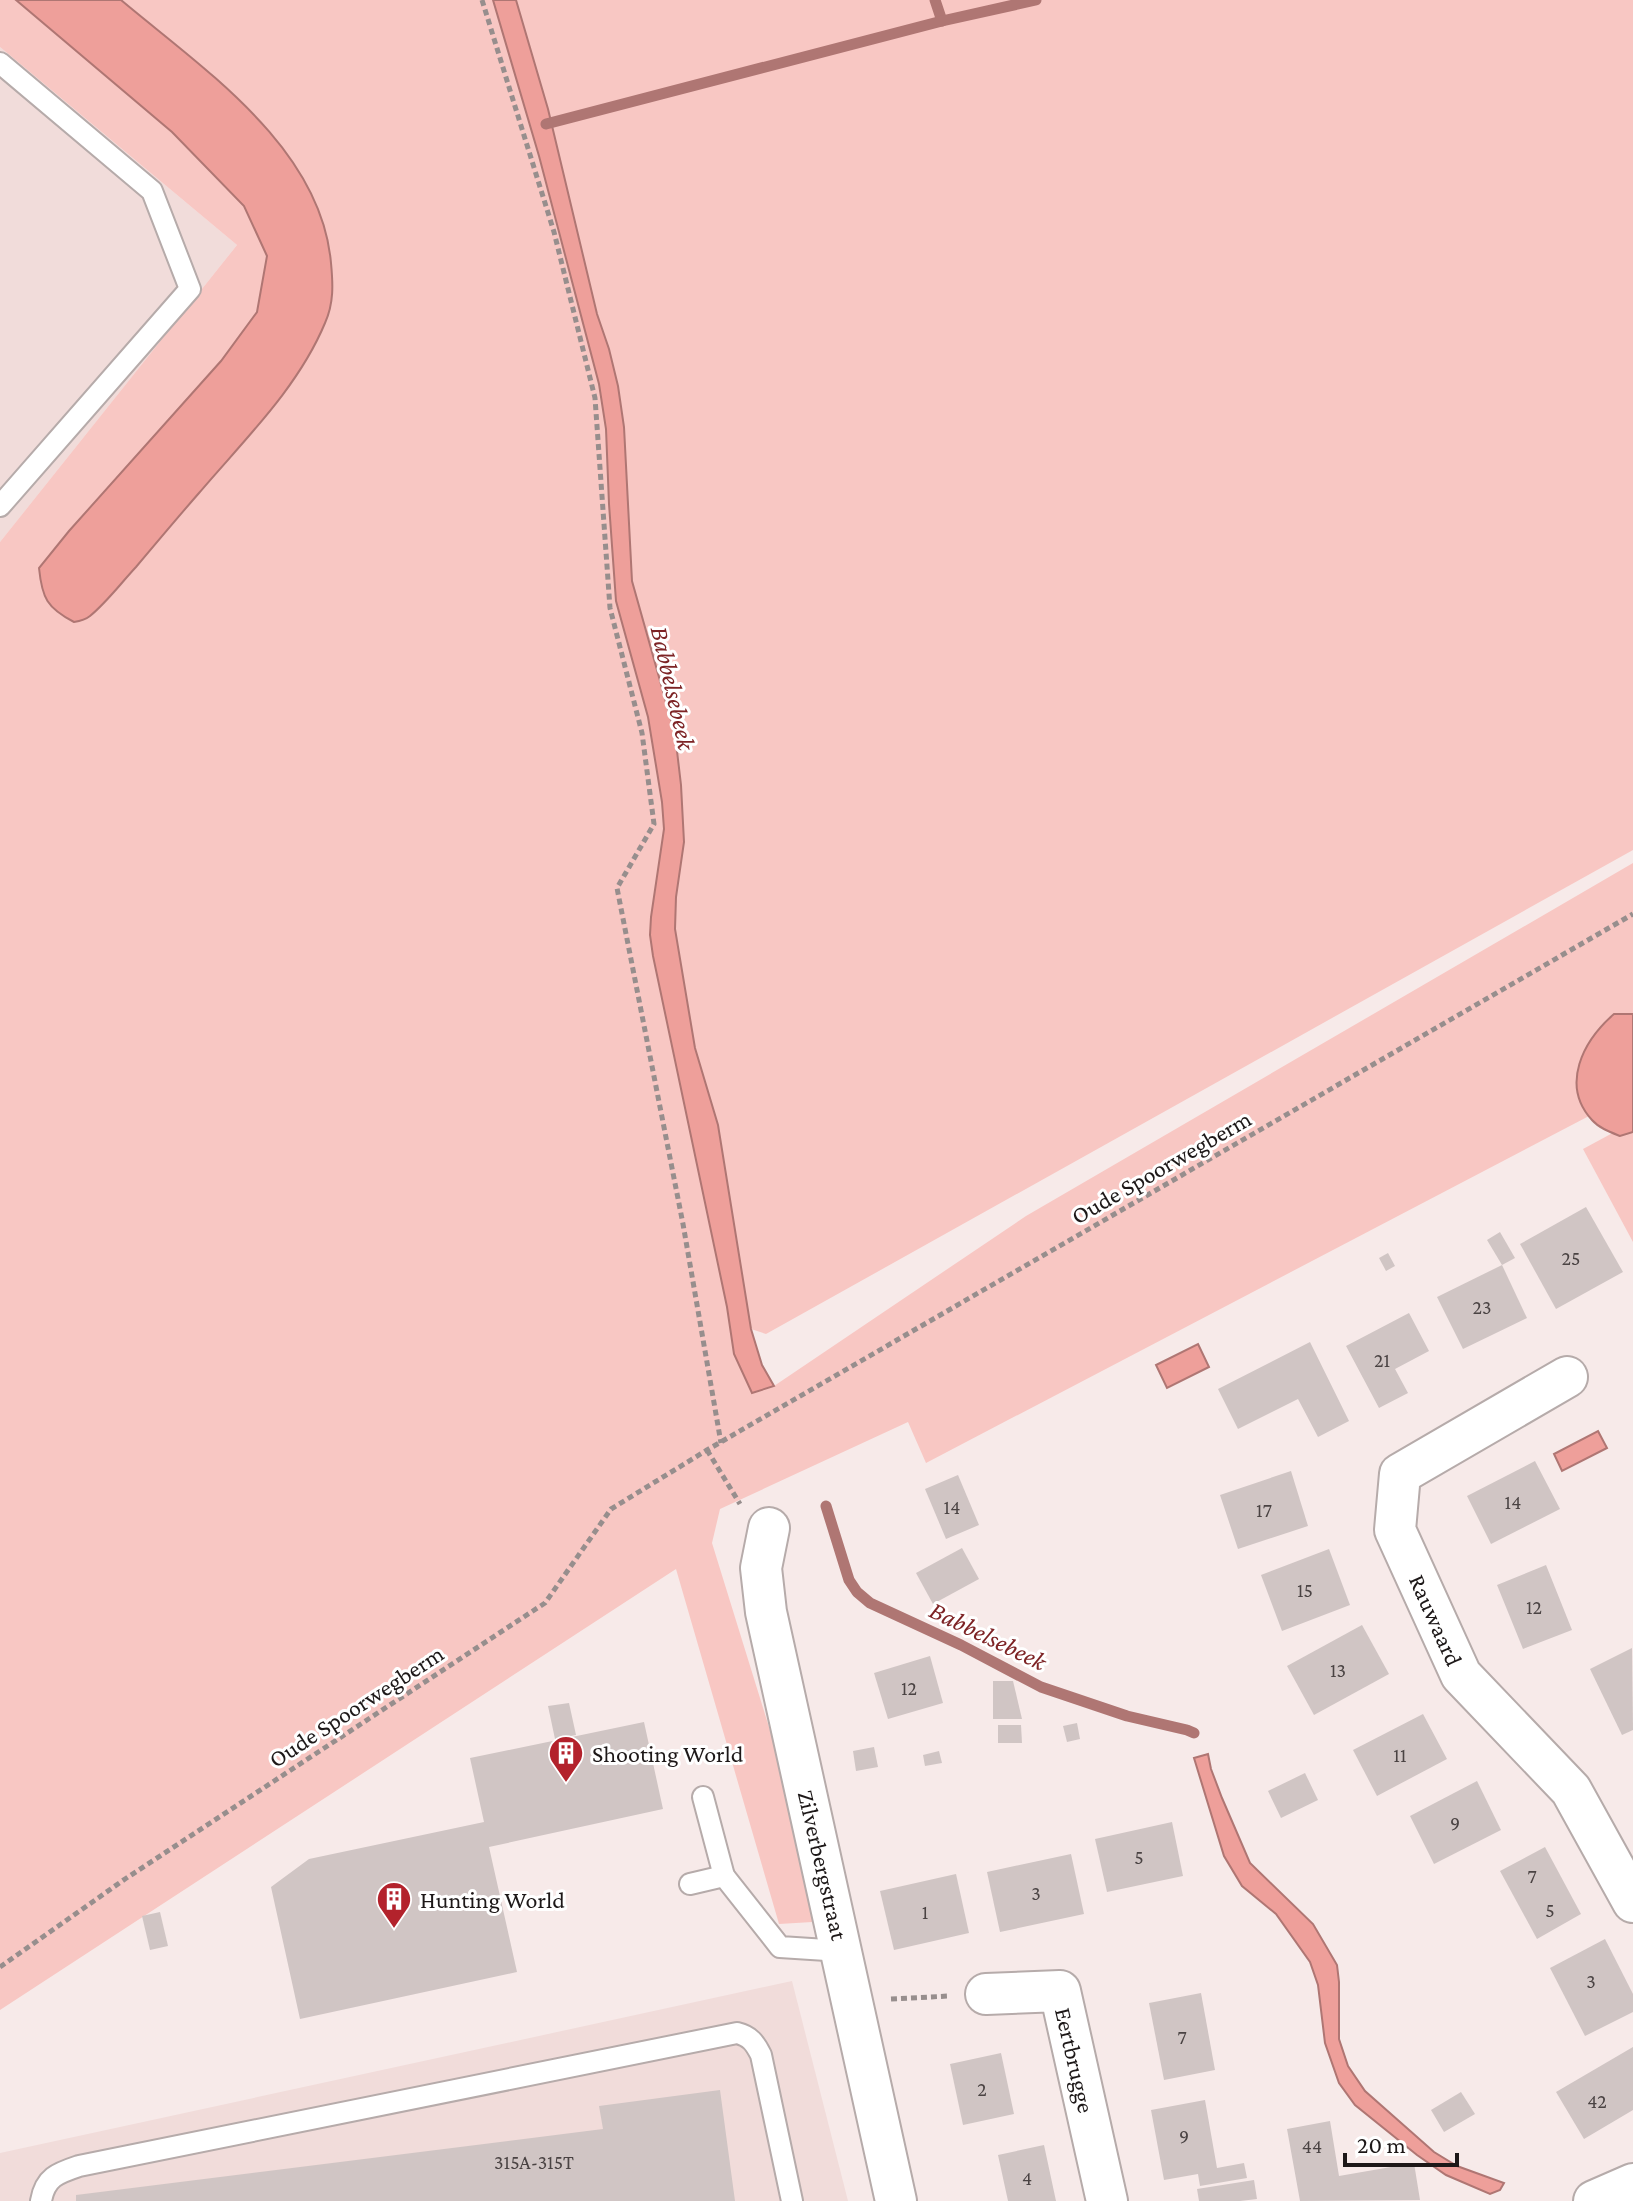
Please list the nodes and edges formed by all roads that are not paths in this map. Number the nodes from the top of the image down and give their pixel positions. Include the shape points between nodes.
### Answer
1 (0, 63) edge
2 (0, 506) edge
3 (1567, 1377) dead end
4 (769, 1528) road end
5 (703, 1797) dead end
6 (724, 1876) junction
7 (690, 1884) dead end
8 (1633, 1902) edge
9 (842, 1951) junction
10 (986, 1994) road end
11 (1633, 2184) edge
12 (41, 2201) edge
13 (792, 2201) edge
14 (896, 2201) edge
15 (1107, 2201) edge
16 (1594, 2201) edge

1 - 2 lane via 152,191 190,289
3 - 8 street, Rauwaard via 1400,1474 1395,1530 1461,1675 1571,1790
4 - 9 street, Zilverbergstraat via 761,1568 766,1612
5 - 6 lane
6 - 7 lane
6 - 9 lane via 780,1947
9 - 14 street, Zilverbergstraat
10 - 15 street, Eertbrugge via 1060,1991
11 - 16 street
12 - 13 lane via 48,2182 79,2166 737,2033 747,2035 761,2055

